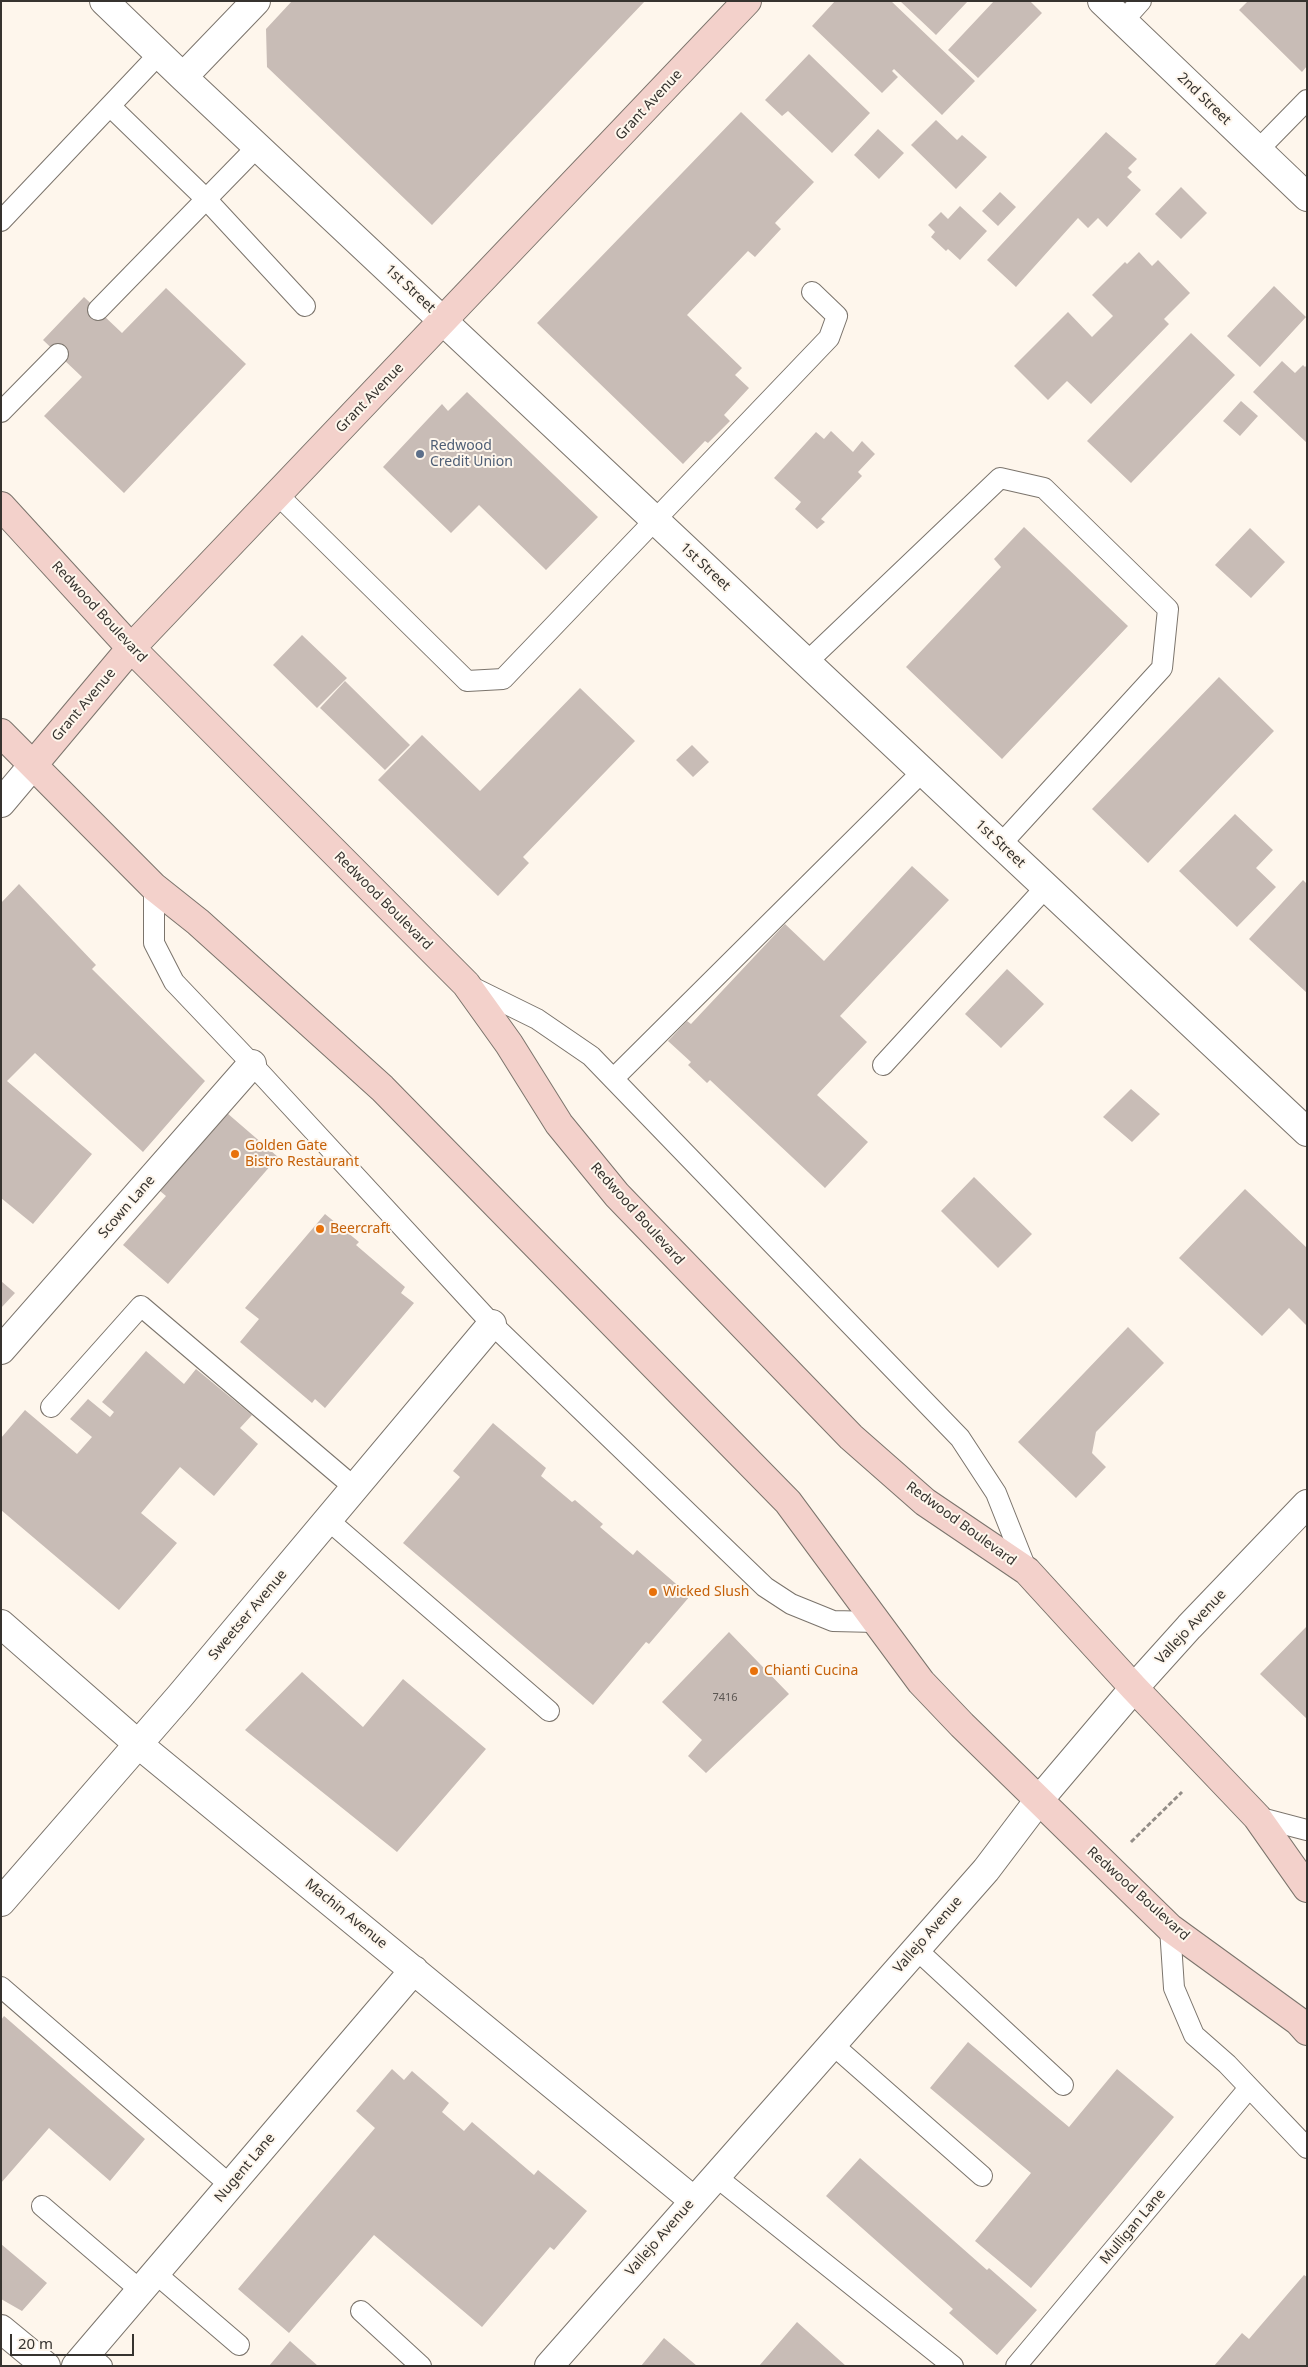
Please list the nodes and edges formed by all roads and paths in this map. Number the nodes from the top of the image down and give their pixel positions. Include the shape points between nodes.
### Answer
1 (104, 1) edge
2 (256, 1) edge
3 (748, 1) edge
4 (1102, 1) edge
5 (1141, 1) edge
6 (1123, 21) junction
7 (159, 54) junction
8 (182, 77) junction
9 (1307, 100) edge
10 (110, 106) junction
11 (257, 146) junction
12 (1258, 150) junction
13 (1307, 197) edge
14 (206, 199) junction
15 (1, 221) edge
16 (812, 292) dead end
17 (305, 306) dead end
18 (98, 310) dead end
19 (444, 321) junction
20 (58, 354) dead end
21 (1, 412) edge
22 (278, 495) junction
23 (1, 506) edge
24 (656, 521) junction
25 (131, 648) junction
26 (807, 662) junction
27 (1, 733) edge
28 (33, 765) junction
29 (923, 771) junction
30 (1, 803) edge
31 (1001, 844) junction
32 (154, 887) junction
33 (1046, 887) junction
34 (466, 984) junction
35 (252, 1064) junction
36 (883, 1065) dead end
37 (613, 1079) junction
38 (1307, 1132) edge
39 (492, 1324) junction
40 (1, 1350) edge
41 (51, 1407) dead end
42 (355, 1488) junction
43 (1307, 1504) edge
44 (328, 1520) junction
45 (1026, 1571) junction
46 (876, 1622) junction
47 (1, 1624) edge
48 (1134, 1688) junction
49 (549, 1711) dead end
50 (138, 1744) junction
51 (1188, 1786) dead end
52 (1039, 1800) junction
53 (1257, 1817) junction
54 (1307, 1830) edge
55 (1129, 1844) dead end
56 (1307, 1888) edge
57 (1, 1902) edge
58 (1170, 1928) junction
59 (916, 1949) junction
60 (414, 1970) junction
61 (1, 1988) edge
62 (1307, 2031) edge
63 (832, 2044) junction
64 (1063, 2085) dead end
65 (1249, 2088) junction
66 (1307, 2148) edge
67 (714, 2175) junction
68 (982, 2176) dead end
69 (230, 2185) junction
70 (693, 2200) junction
71 (42, 2206) dead end
72 (148, 2282) junction
73 (361, 2311) dead end
74 (1, 2329) edge
75 (239, 2345) dead end
76 (88, 2362) edge
77 (46, 2366) edge
78 (421, 2366) edge
79 (548, 2366) edge
80 (953, 2366) edge
81 (1016, 2366) edge

1 - 7 street, 1st Street
2 - 8 street
3 - 19 main road, Grant Avenue
4 - 6 street, 2nd Street
5 - 6 lane
6 - 12 street, 2nd Street
7 - 8 street, 1st Street
7 - 10 lane
8 - 11 street, 1st Street
9 - 12 lane
10 - 14 lane
10 - 15 lane
11 - 14 lane
11 - 19 street, 1st Street
12 - 13 street, 2nd Street
14 - 17 lane
14 - 18 lane
16 - 24 lane via 837,316 829,338
19 - 22 main road, Grant Avenue
19 - 24 street, 1st Street
20 - 21 lane
22 - 24 lane via 467,681 503,679
22 - 25 main road, Grant Avenue
23 - 25 main road, Redwood Boulevard
24 - 26 street, 1st Street
25 - 28 main road, Grant Avenue
25 - 34 main road, Redwood Boulevard
26 - 29 street, 1st Street
26 - 31 lane via 1000,478 1044,488 1168,609 1162,668
27 - 28 main road, Redwood Boulevard
28 - 30 street, Grant Avenue
28 - 32 main road, Redwood Boulevard
29 - 31 street, 1st Street
29 - 37 lane
31 - 33 street, 1st Street
32 - 35 lane via 154,943 174,982
32 - 46 main road, Redwood Boulevard via 198,922 382,1088 788,1502
33 - 36 lane
33 - 38 street, 1st Street
34 - 37 lane via 537,1019 591,1056
34 - 45 main road, Redwood Boulevard via 560,1124 617,1195 851,1437 925,1502
35 - 39 lane
35 - 40 street, Scown Lane
37 - 45 lane via 960,1438 996,1493
39 - 42 street, Sweetser Avenue
39 - 46 lane via 764,1587 791,1604 833,1621
41 - 42 lane via 141,1306
42 - 44 street, Sweetser Avenue
43 - 48 street, Vallejo Avenue
44 - 49 lane
44 - 50 street, Sweetser Avenue
45 - 48 main road, Redwood Boulevard
46 - 52 main road, Redwood Boulevard via 921,1682
47 - 50 street, Machin Avenue
48 - 52 street, Vallejo Avenue
48 - 53 main road, Redwood Boulevard
50 - 57 street, Sweetser Avenue
50 - 60 street, Machin Avenue
51 - 55 path
52 - 58 main road, Redwood Boulevard
52 - 59 street, Vallejo Avenue via 986,1870
53 - 54 lane
53 - 56 main road, Redwood Boulevard
58 - 62 main road, Redwood Boulevard via 1298,2021
58 - 65 lane via 1174,1988 1194,2035
59 - 63 street, Vallejo Avenue
59 - 64 lane
60 - 69 street, Nugent Lane
60 - 70 street, Machin Avenue
61 - 69 lane
63 - 67 street, Vallejo Avenue
63 - 68 lane
65 - 66 lane
65 - 81 lane, Mulligan Lane
67 - 70 street, Vallejo Avenue
67 - 80 lane
69 - 72 street, Nugent Lane
70 - 79 street, Vallejo Avenue
71 - 72 lane
72 - 75 lane
72 - 76 street, Nugent Lane
73 - 78 lane
74 - 77 street

